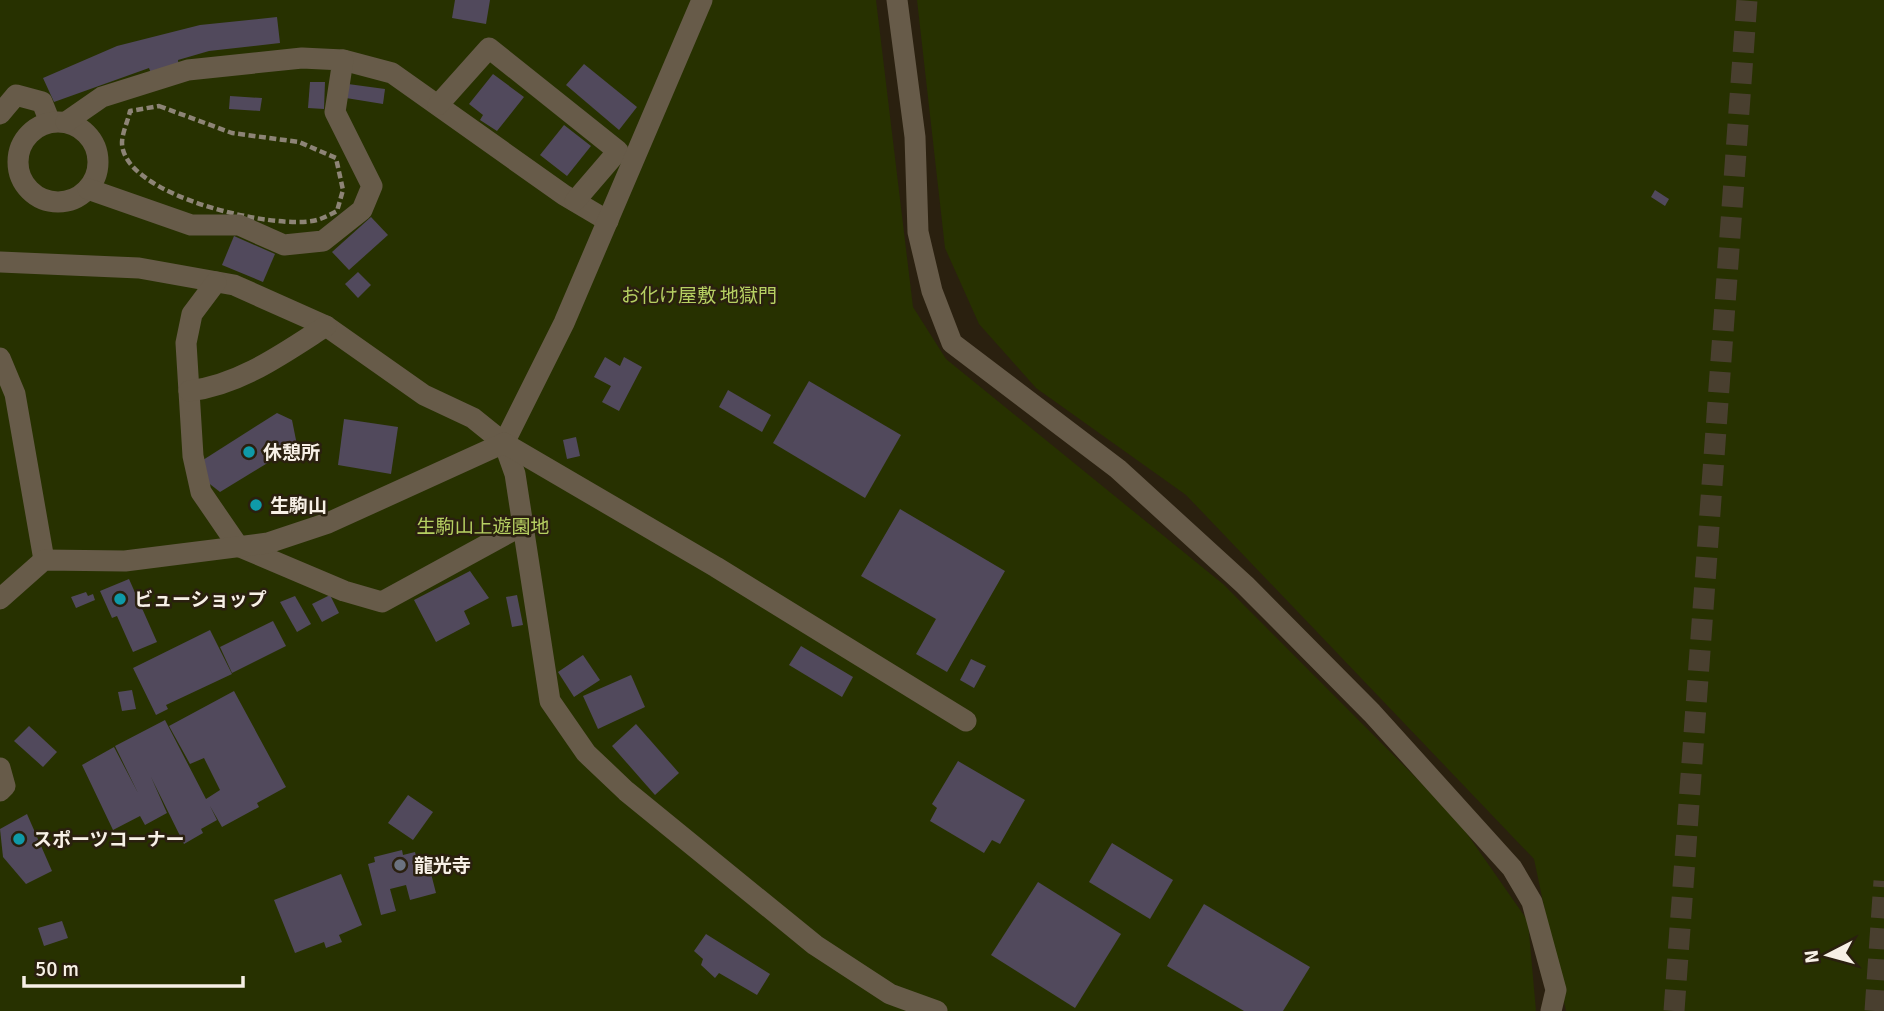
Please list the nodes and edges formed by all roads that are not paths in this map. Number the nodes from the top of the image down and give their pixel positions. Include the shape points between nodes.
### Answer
1 (702, 0) edge
2 (897, 0) edge
3 (343, 60) junction
4 (438, 105) junction
5 (0, 114) edge
6 (58, 122) junction
7 (88, 189) junction
8 (575, 201) junction
9 (608, 221) junction
10 (0, 262) edge
11 (216, 282) junction
12 (326, 326) junction
13 (0, 358) edge
14 (189, 391) junction
15 (504, 443) junction
16 (521, 526) junction
17 (238, 546) junction
18 (44, 560) junction
19 (0, 599) edge
20 (966, 721) dead end
21 (0, 768) edge
22 (0, 791) edge
23 (937, 1011) edge
24 (1551, 1011) edge

1 - 9 street
2 - 24 street via 915,136 918,232 932,291 952,343 1118,469 1245,585 1372,713 1512,868 1532,902 1556,990
3 - 4 street via 392,73
3 - 6 street via 302,58 188,70 102,97
3 - 7 street via 335,112 372,186 362,210 323,241 284,245 239,225 191,225
4 - 8 street
4 - 8 street via 489,48 618,151
5 - 6 street via 16,95 42,102
6 - 7 street via 87,133 98,155 95,179
6 - 7 street via 37,127 20,148 18,161 27,187 50,201 64,202
8 - 9 street
9 - 15 street
10 - 11 street via 139,268
11 - 12 street via 233,285
11 - 14 street via 192,314 186,343
12 - 14 street via 217,388
12 - 15 street via 424,395 473,418
13 - 18 street via 15,394
14 - 17 street via 193,456 201,492
15 - 16 street via 515,474
15 - 17 street via 328,523 268,543
15 - 20 street
16 - 17 street via 382,601 344,591
16 - 23 street via 550,701 586,753 626,791 816,945 890,995
17 - 18 street via 125,561
18 - 19 street
21 - 22 street via 5,786

